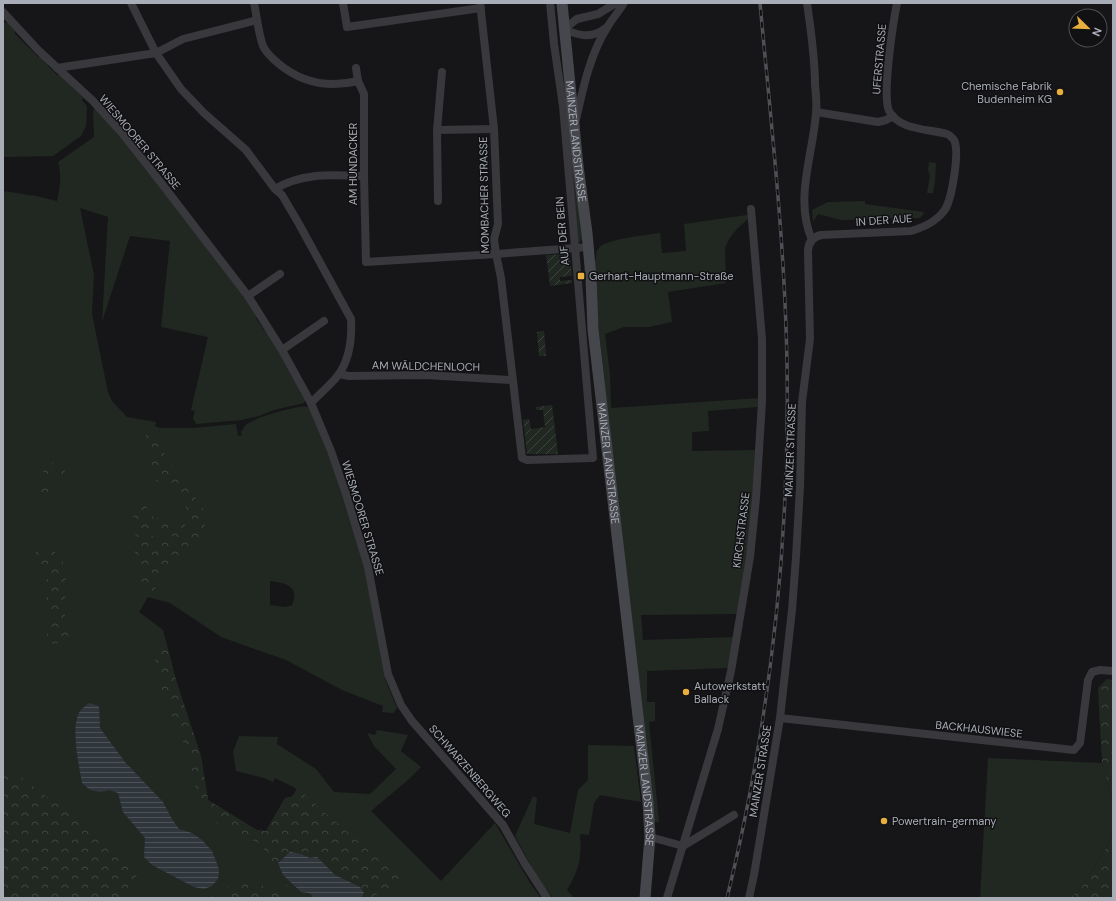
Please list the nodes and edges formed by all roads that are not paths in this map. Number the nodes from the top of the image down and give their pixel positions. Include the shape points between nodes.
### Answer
1 (131, 3) edge
2 (254, 3) edge
3 (344, 3) edge
4 (550, 3) edge
5 (562, 3) edge
6 (616, 3) edge
7 (624, 3) edge
8 (807, 3) edge
9 (896, 3) edge
10 (480, 6) edge
11 (3, 12) edge
12 (257, 20) junction
13 (608, 26) junction
14 (564, 29) junction
15 (156, 53) junction
16 (57, 68) junction
17 (356, 68) dead end
18 (442, 72) dead end
19 (358, 81) junction
20 (816, 112) junction
21 (892, 116) junction
22 (494, 129) junction
23 (575, 129) junction
24 (437, 130) junction
25 (364, 176) junction
26 (275, 189) junction
27 (438, 201) dead end
28 (751, 209) dead end
29 (812, 240) junction
30 (589, 247) junction
31 (575, 248) junction
32 (496, 254) junction
33 (280, 274) dead end
34 (248, 296) junction
35 (324, 321) dead end
36 (282, 350) junction
37 (339, 374) junction
38 (512, 380) junction
39 (311, 403) junction
40 (522, 458) joint
41 (1113, 671) edge
42 (780, 718) junction
43 (412, 721) joint
44 (734, 816) dead end
45 (650, 837) junction
46 (684, 846) junction
47 (547, 898) edge
48 (646, 898) edge
49 (667, 898) edge
50 (748, 898) edge

1 - 15 street
2 - 12 street
3 - 10 street via 347,27
4 - 31 street, AUF DER BEIN via 563,106
5 - 14 main road, MAINZER LANDSTRASSE
6 - 14 street via 598,14 577,20
7 - 13 street
8 - 20 street via 814,48
9 - 21 street, UFERSTRASSE via 886,94
10 - 22 street, MOMBACHER STRASSE
11 - 16 street, WIESMOORER STRASSE
12 - 15 street via 183,39
12 - 19 street via 263,47 285,69 302,79 326,84
13 - 14 street via 599,33 588,36
13 - 23 street via 586,75
14 - 23 main road, MAINZER LANDSTRASSE
15 - 16 street
15 - 26 street via 181,89 246,150
16 - 34 street, WIESMOORER STRASSE via 121,132
17 - 19 street, AM HUNDACKER
18 - 24 street
19 - 25 street, AM HUNDACKER via 364,94
20 - 21 street via 878,122
20 - 29 street via 804,198 804,214
21 - 29 street, IN DER AUE via 904,124 948,134 954,139 956,151 952,192 945,208 937,218 923,228 912,231 821,235
22 - 24 street
22 - 32 street, MOMBACHER STRASSE via 498,224 494,239
23 - 30 main road, MAINZER LANDSTRASSE
24 - 27 street
25 - 26 street via 304,177
25 - 32 street, AM HUNDACKER via 366,262
26 - 37 street via 282,195 299,224 351,319 350,348
28 - 46 street, KIRCHSTRASSE via 762,339 762,402 750,557 718,729
29 - 42 street, MAINZER STRASSE via 808,252 810,339 802,402 796,557
30 - 31 street
30 - 45 main road, MAINZER LANDSTRASSE via 593,329
31 - 32 street
31 - 40 street, AUF DER BEIN via 593,458
32 - 38 street, MOMBACHER STRASSE
33 - 34 street
34 - 36 street, WIESMOORER STRASSE
35 - 36 street
36 - 39 street, WIESMOORER STRASSE
37 - 38 street, AM WÄLDCHENLOCH
37 - 39 street
38 - 40 street, MOMBACHER STRASSE
39 - 43 street, WIESMOORER STRASSE via 331,451 360,539 389,679
41 - 42 street, BACKHAUSWIESE via 1092,672 1088,680 1080,743 1074,750
42 - 50 street, MAINZER STRASSE
43 - 47 street, SCHWARZENBERGWEG via 504,825
44 - 46 street
45 - 46 street
45 - 48 main road, MAINZER LANDSTRASSE
46 - 49 street, KIRCHSTRASSE

